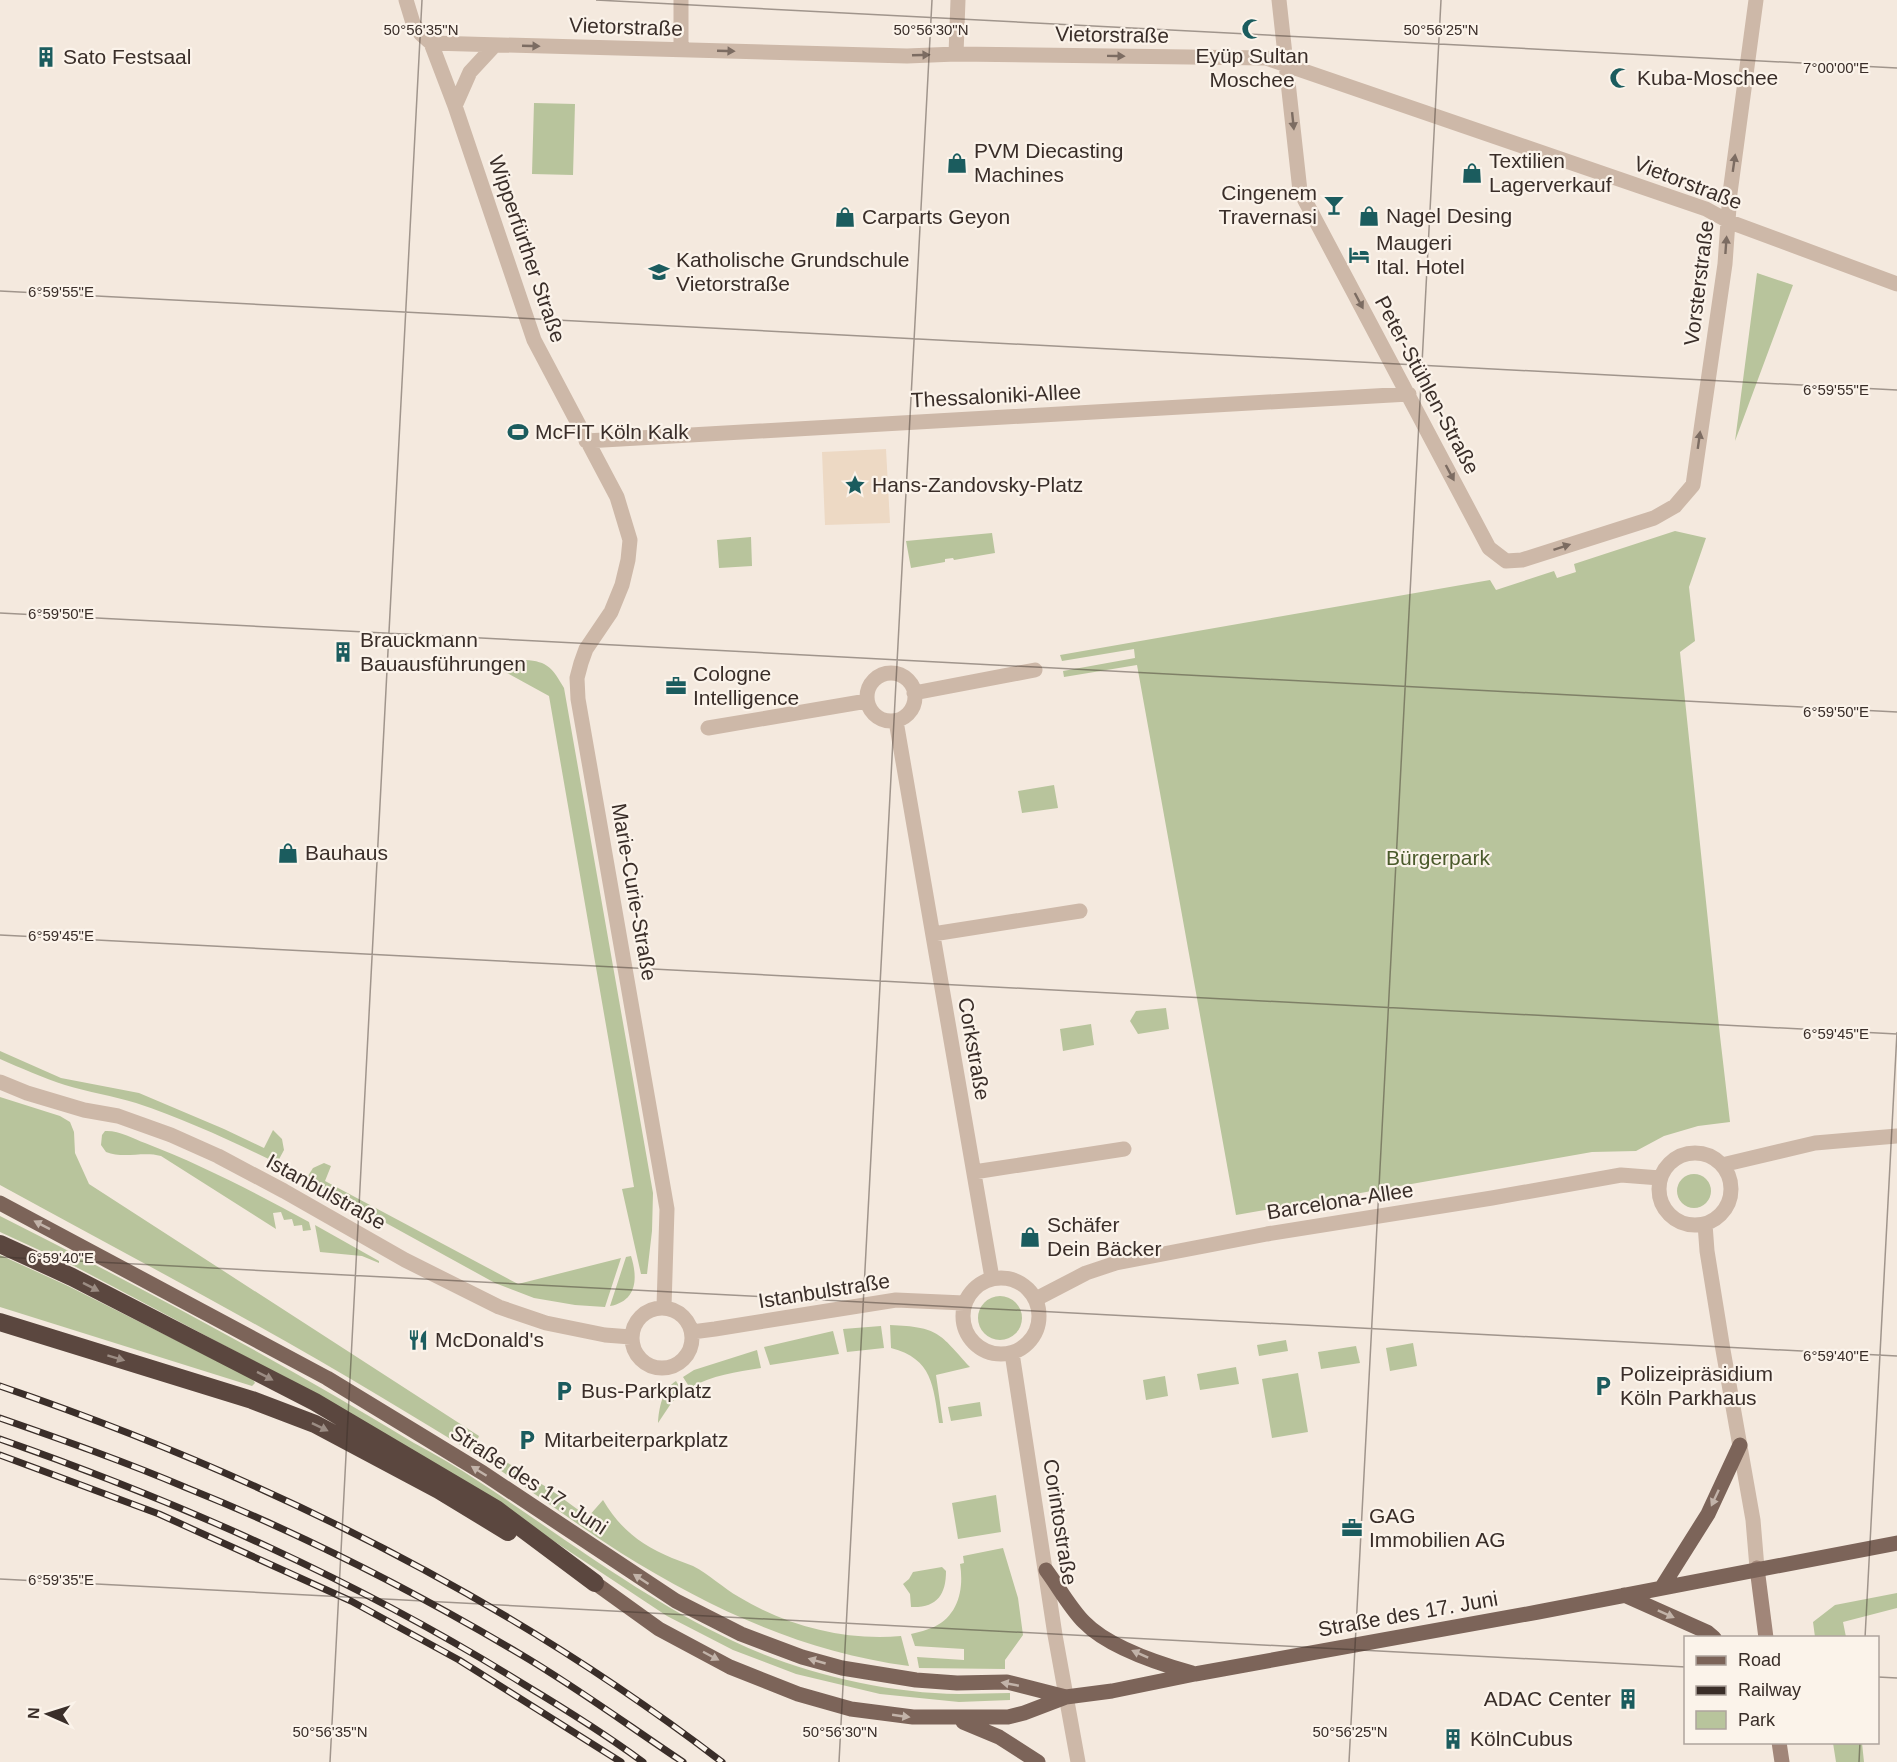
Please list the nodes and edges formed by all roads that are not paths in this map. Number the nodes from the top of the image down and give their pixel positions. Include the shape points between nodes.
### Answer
1 (406, 0) edge
2 (681, 0) edge
3 (958, 0) edge
4 (1279, 0) edge
5 (1756, 0) edge
6 (431, 43) junction
7 (495, 45) junction
8 (681, 50) junction
9 (956, 54) junction
10 (1287, 64) junction
11 (455, 106) junction
12 (1727, 221) junction
13 (1897, 284) edge
14 (1409, 394) junction
15 (586, 441) junction
16 (1685, 496) joint
17 (617, 497) joint
18 (1035, 670) dead end
19 (914, 693) junction
20 (867, 701) junction
21 (896, 721) junction
22 (708, 728) dead end
23 (1080, 911) dead end
24 (933, 934) junction
25 (0, 1082) edge
26 (1897, 1136) edge
27 (1124, 1149) dead end
28 (1722, 1165) junction
29 (974, 1172) junction
30 (1660, 1178) junction
31 (0, 1203) edge
32 (1705, 1224) junction
33 (0, 1244) edge
34 (992, 1278) junction
35 (1036, 1299) junction
36 (964, 1303) junction
37 (664, 1307) junction
38 (0, 1322) edge
39 (692, 1332) junction
40 (631, 1336) junction
41 (1012, 1353) junction
42 (1740, 1445) junction
43 (1897, 1543) edge
44 (1757, 1569) junction
45 (1046, 1570) junction
46 (595, 1583) junction
47 (1662, 1587) junction
48 (1624, 1595) junction
49 (1712, 1636) edge
50 (1766, 1636) edge
51 (1195, 1674) junction
52 (1066, 1697) junction
53 (951, 1719) junction
54 (1779, 1744) edge
55 (1038, 1762) edge
56 (1078, 1762) edge
57 (1782, 1762) edge

1 - 6 street, Wipperfürther Straße via 413,23
2 - 8 street
3 - 9 street
4 - 10 street, Peter-Stühlen-Straße
12 -> 5 street, Vorsterstraße
6 - 7 street, Vietorstraße
6 - 11 street, Wipperfürther Straße
7 -> 8 street, Vietorstraße
7 - 11 street via 470,72
8 -> 9 street, Vietorstraße
9 -> 10 street, Vietorstraße via 1266,58
10 - 12 street, Vietorstraße via 1706,209
10 -> 14 street, Peter-Stühlen-Straße via 1300,191
11 - 15 street, Wipperfürther Straße via 534,340
12 - 13 street, Vietorstraße
16 -> 12 street, Vorsterstraße via 1693,485 1725,264
14 - 15 street, Thessaloniki-Allee
14 -> 16 street, Peter-Stühlen-Straße via 1489,548 1506,561 1522,561 1654,518
15 - 17 street, Wipperfürther Straße
17 - 37 street, Marie-Curie-Straße via 630,540 628,560 610,612 586,649 577,678 578,699 667,1209
18 - 19 street
19 - 20 street via 907,680 884,674 871,684
19 - 21 street via 910,711
20 - 21 street via 872,713 883,720
20 - 22 street
21 - 24 street, Corkstraße
23 - 24 street
24 - 29 street, Corkstraße
25 - 40 street, Istanbulstraße via 84,1110 118,1116 218,1156 405,1260 499,1307 546,1323
26 - 28 street via 1815,1143
27 - 29 street
28 - 30 street via 1706,1154 1687,1153 1670,1162
28 - 32 street via 1731,1193 1718,1217
29 - 34 street, Corkstraße
30 - 32 street via 1658,1190 1665,1210 1683,1224
30 - 35 street, Barcelona-Allee via 1621,1175 1127,1260 1086,1273
52 -> 31 main road, Straße des 17. Juni via 1007,1682 916,1680 842,1668 741,1634 676,1601 483,1473 327,1378
32 - 42 street
33 -> 46 highway via 315,1402 496,1509
34 - 35 street via 1017,1281
34 - 36 street via 980,1283
35 - 41 street via 1036,1331 1030,1341
36 - 39 street, Istanbulstraße via 896,1300
36 - 41 street via 962,1315 969,1338 988,1352
37 - 39 street via 679,1312
37 - 40 street via 642,1315
38 -> 46 highway via 252,1400 315,1424 439,1490
39 - 40 street via 689,1352 674,1366 663,1368 653,1367 637,1355
41 - 45 street, Corintostraße
42 - 44 street
42 -> 47 main road via 1708,1514
43 - 44 main road, Straße des 17. Juni
44 - 47 main road, Straße des 17. Juni
44 - 50 street
51 -> 45 main road via 1145,1657 1085,1623
45 - 52 street, Corintostraße
46 -> 53 main road, Straße des 17. Juni via 659,1629 730,1666 798,1694 851,1709
47 - 48 main road, Straße des 17. Juni
48 -> 49 main road
48 - 51 main road, Straße des 17. Juni
51 - 52 main road, Straße des 17. Juni
52 - 53 main road, Straße des 17. Juni via 1008,1717
52 - 56 street, Corintostraße
53 - 55 main road via 999,1737
54 - 57 street

